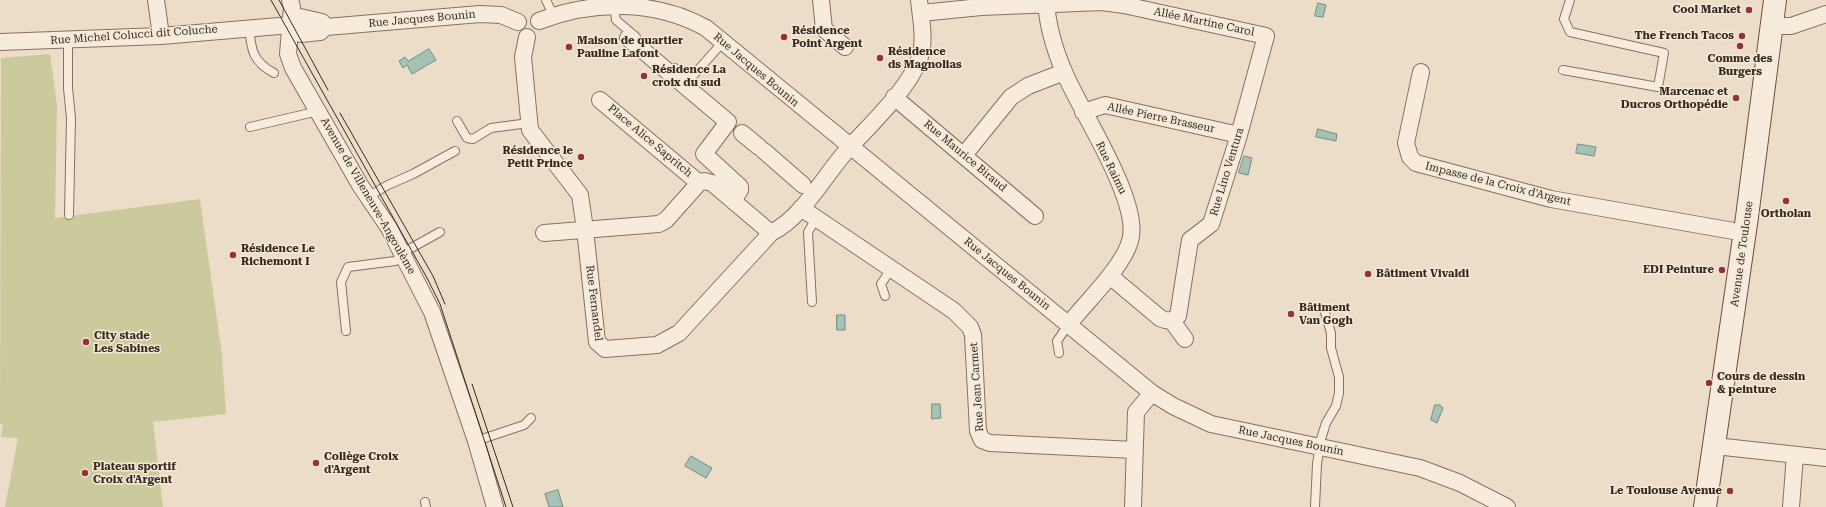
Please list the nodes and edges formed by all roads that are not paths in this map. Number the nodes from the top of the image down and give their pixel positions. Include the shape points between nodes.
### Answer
1 (290, 0) edge
2 (546, 0) edge
3 (821, 0) edge
4 (1570, 0) edge
5 (1775, 0) edge
6 (159, 1) edge
7 (623, 3) edge
8 (1046, 3) edge
9 (920, 6) edge
10 (1826, 14) edge
11 (546, 18) junction
12 (518, 22) junction
13 (268, 26) joint
14 (1772, 26) junction
15 (249, 27) junction
16 (296, 29) junction
17 (161, 36) junction
18 (1266, 36) joint
19 (527, 38) junction
20 (628, 38) dead end
21 (68, 40) junction
22 (0, 42) edge
23 (723, 42) junction
24 (845, 46) dead end
25 (1563, 70) dead end
26 (1064, 72) junction
27 (1422, 72) dead end
28 (274, 73) dead end
29 (894, 97) junction
30 (600, 100) dead end
31 (317, 110) junction
32 (1083, 112) junction
33 (456, 121) dead end
34 (529, 123) junction
35 (250, 127) dead end
36 (736, 128) junction
37 (1239, 135) junction
38 (850, 147) junction
39 (455, 151) dead end
40 (964, 155) junction
41 (699, 183) junction
42 (803, 185) dead end
43 (368, 196) junction
44 (733, 201) junction
45 (801, 208) junction
46 (69, 215) dead end
47 (1035, 216) dead end
48 (817, 217) junction
49 (585, 230) junction
50 (440, 232) dead end
51 (544, 233) dead end
52 (771, 233) junction
53 (1745, 233) junction
54 (404, 255) junction
55 (891, 270) junction
56 (1110, 276) junction
57 (885, 296) dead end
58 (812, 302) dead end
59 (1324, 309) dead end
60 (1172, 321) junction
61 (1069, 324) junction
62 (346, 331) dead end
63 (1185, 340) dead end
64 (1058, 353) dead end
65 (1152, 393) junction
66 (531, 418) dead end
67 (476, 441) junction
68 (1715, 446) junction
69 (1319, 447) junction
70 (1134, 450) junction
71 (1795, 456) junction
72 (1826, 458) edge
73 (496, 507) edge
74 (1133, 507) edge
75 (1315, 507) edge
76 (1507, 507) edge
77 (1706, 507) edge
78 (1791, 507) edge

1 - 16 street, Avenue de Villeneuve-Angoulème
2 - 11 lane
3 - 24 street via 824,29
4 - 25 lane via 1564,19 1570,32 1664,53 1658,87
5 - 14 main road, Avenue de Toulouse
6 - 17 street
7 - 11 street, Rue Jacques Bounin via 580,8
7 - 23 street, Rue Jacques Bounin via 662,8 677,13 706,28
7 - 23 lane via 616,20 690,80
8 - 9 street, Allée Martine Carol via 981,7
8 - 18 street, Allée Martine Carol via 1102,2 1124,5
8 - 26 street, Rue Raimu via 1054,42
9 - 29 street, Rue Fernandel via 923,47 911,77
10 - 14 street via 1791,26
11 - 12 street, Rue Jacques Bounin via 526,15
11 - 19 street via 540,30
12 - 16 street, Rue Jacques Bounin via 501,15 480,14 326,27 320,32
12 - 19 street via 519,32
13 - 15 street, Rue Michel Colucci dit Coluche
13 - 16 street, Rue Jacques Bounin
14 - 53 main road, Avenue de Toulouse
15 - 17 street, Rue Michel Colucci dit Coluche
15 - 28 lane via 250,44 260,66
16 - 31 street, Avenue de Villeneuve-Angoulème via 288,54
17 - 21 street, Rue Michel Colucci dit Coluche
18 - 37 street, Rue Lino Ventura
19 - 34 street, Rue Fernandel via 523,57
20 - 36 street
21 - 22 street, Rue Michel Colucci dit Coluche
21 - 46 lane via 71,87
23 - 38 street, Rue Jacques Bounin
26 - 32 street, Rue Raimu
26 - 40 street via 1019,91
27 - 53 street, Impasse de la Croix d'Argent via 1406,143 1410,157 1416,163 1551,199
29 - 38 street, Rue Fernandel
29 - 40 street, Rue Maurice Biraud
30 - 41 street, Place Alice Sapritch
31 - 35 lane
31 - 43 street, Avenue de Villeneuve-Angoulème
32 - 37 street, Allée Pierre Brasseur via 1105,106
32 - 56 street, Rue Raimu via 1120,182 1128,203 1131,240
33 - 34 lane via 467,138 473,139 490,128
34 - 49 street, Rue Fernandel via 533,136 578,191
36 - 42 street
36 - 44 street via 704,154 740,187
37 - 60 street, Rue Lino Ventura via 1211,224 1190,240 1181,304 1178,316
38 - 45 street, Rue Fernandel
38 - 61 street, Rue Jacques Bounin
39 - 43 lane
40 - 47 street, Rue Maurice Biraud
41 - 44 street via 712,183
41 - 49 street via 666,220 659,224
43 - 54 street, Avenue de Villeneuve-Angoulème
44 - 52 street
45 - 48 street, Rue Jean Carmet
45 - 52 street, Rue Fernandel via 782,228
48 - 55 street, Rue Jean Carmet
48 - 58 lane via 808,232
49 - 51 street
49 - 52 street, Rue Fernandel via 597,342 605,349 657,345 679,333
50 - 54 lane
53 - 68 main road, Avenue de Toulouse
54 - 62 lane via 395,261 348,268 341,282
54 - 67 street, Avenue de Villeneuve-Angoulème via 432,312
55 - 57 lane via 881,284
55 - 70 street, Rue Jean Carmet via 954,311 970,327 975,348 978,431 982,440 990,443
56 - 60 street via 1160,318 1167,322
56 - 61 street, Rue Raimu
59 - 69 lane via 1339,377 1339,393 1336,406 1326,422
60 - 63 street
61 - 64 lane via 1057,341
61 - 65 street, Rue Jacques Bounin
65 - 69 street, Rue Jacques Bounin via 1211,424
65 - 70 street via 1136,412
66 - 67 lane via 524,425
67 - 73 street, Avenue de Villeneuve-Angoulème
68 - 71 street
68 - 77 main road, Avenue de Toulouse
69 - 75 lane
69 - 76 street, Rue Jacques Bounin via 1420,468 1460,483
70 - 74 street
71 - 72 street
71 - 78 street

